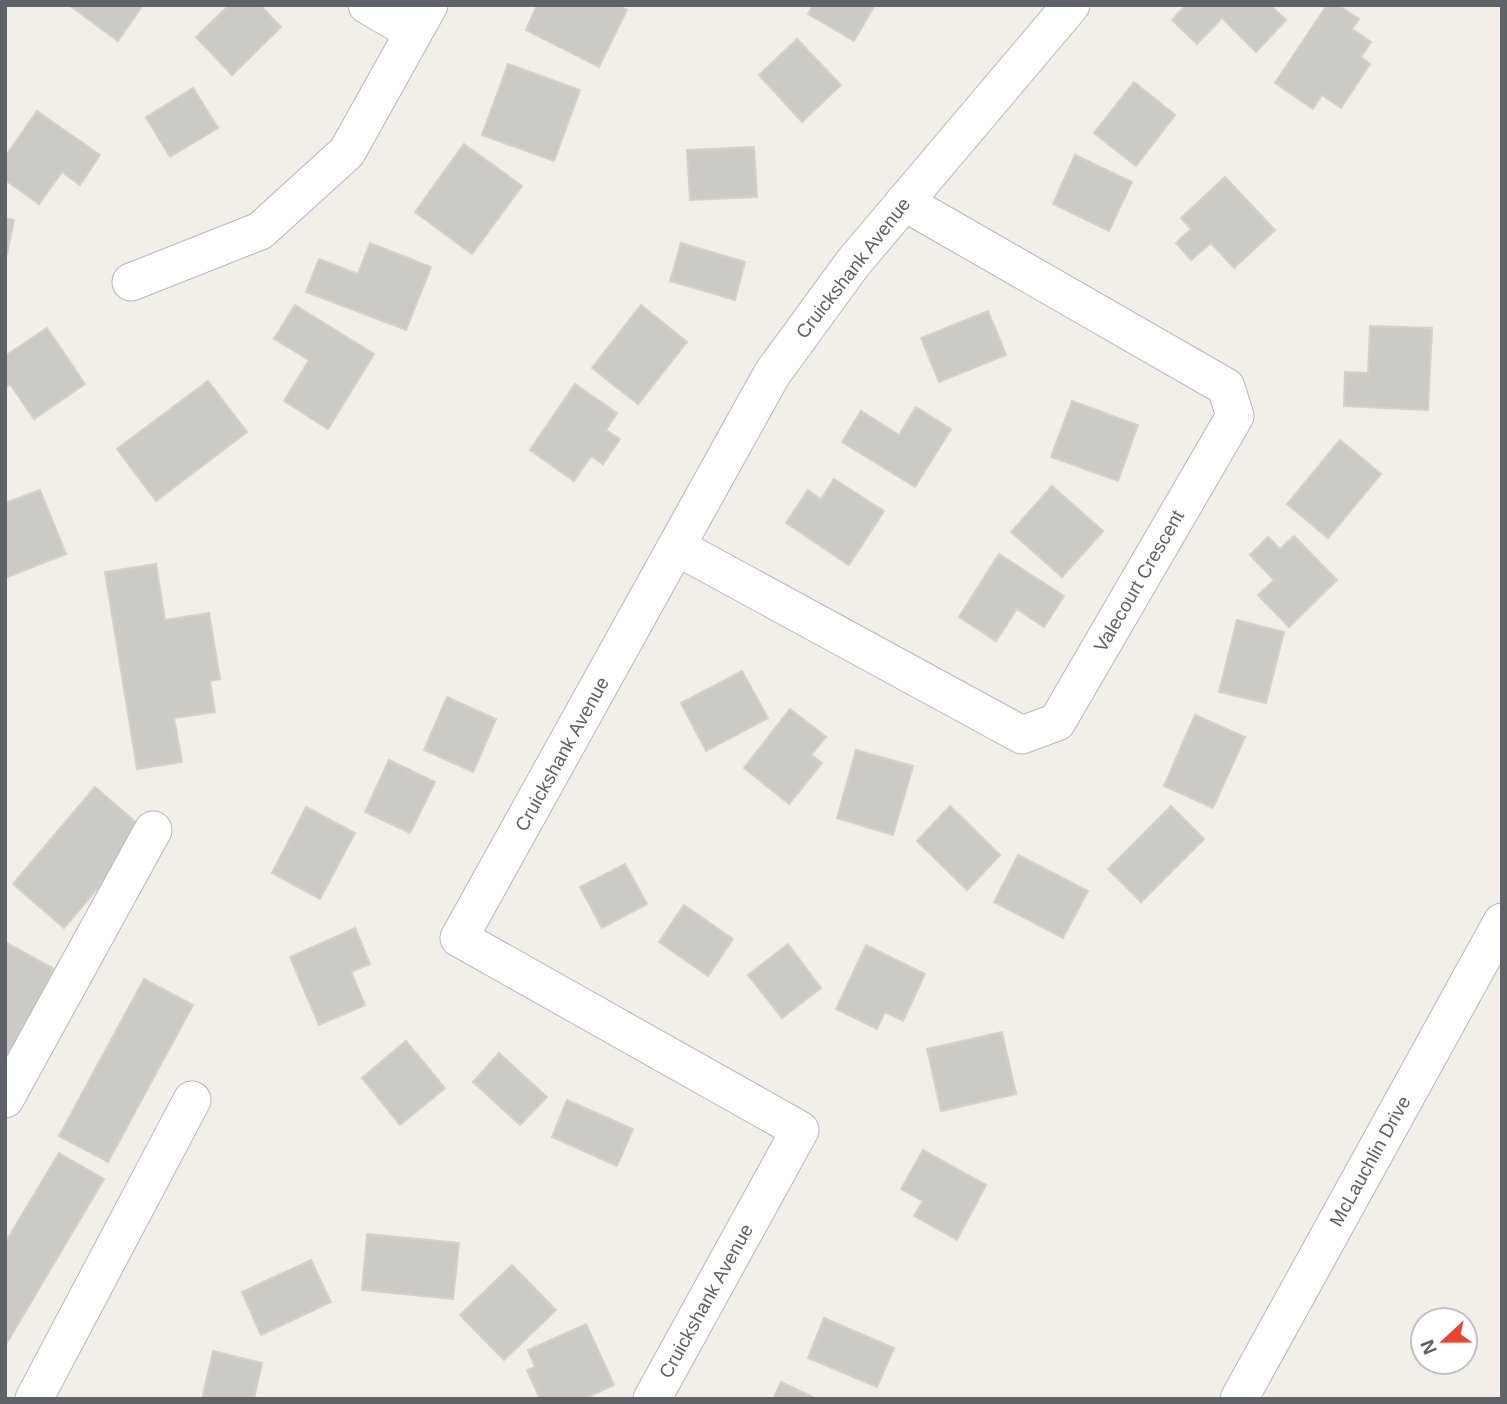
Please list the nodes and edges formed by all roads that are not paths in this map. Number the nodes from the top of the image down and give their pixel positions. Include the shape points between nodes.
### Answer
1 (367, 5) edge
2 (1071, 5) edge
3 (421, 18) edge
4 (904, 202) junction
5 (131, 282) dead end
6 (677, 547) junction
7 (153, 830) dead end
8 (1502, 922) edge
9 (5, 1100) edge
10 (192, 1100) dead end
11 (34, 1399) edge
12 (652, 1399) edge
13 (1239, 1399) edge

1 - 3 street
2 - 4 street, Cruickshank Avenue
3 - 5 street via 346,152 260,231
4 - 6 street, Cruickshank Avenue via 772,374
4 - 6 street, Valecourt Crescent via 1226,387 1235,416 1057,722 1022,735
6 - 12 street, Cruickshank Avenue via 459,938 800,1130
7 - 9 street
8 - 13 street, McLauchlin Drive
10 - 11 street

